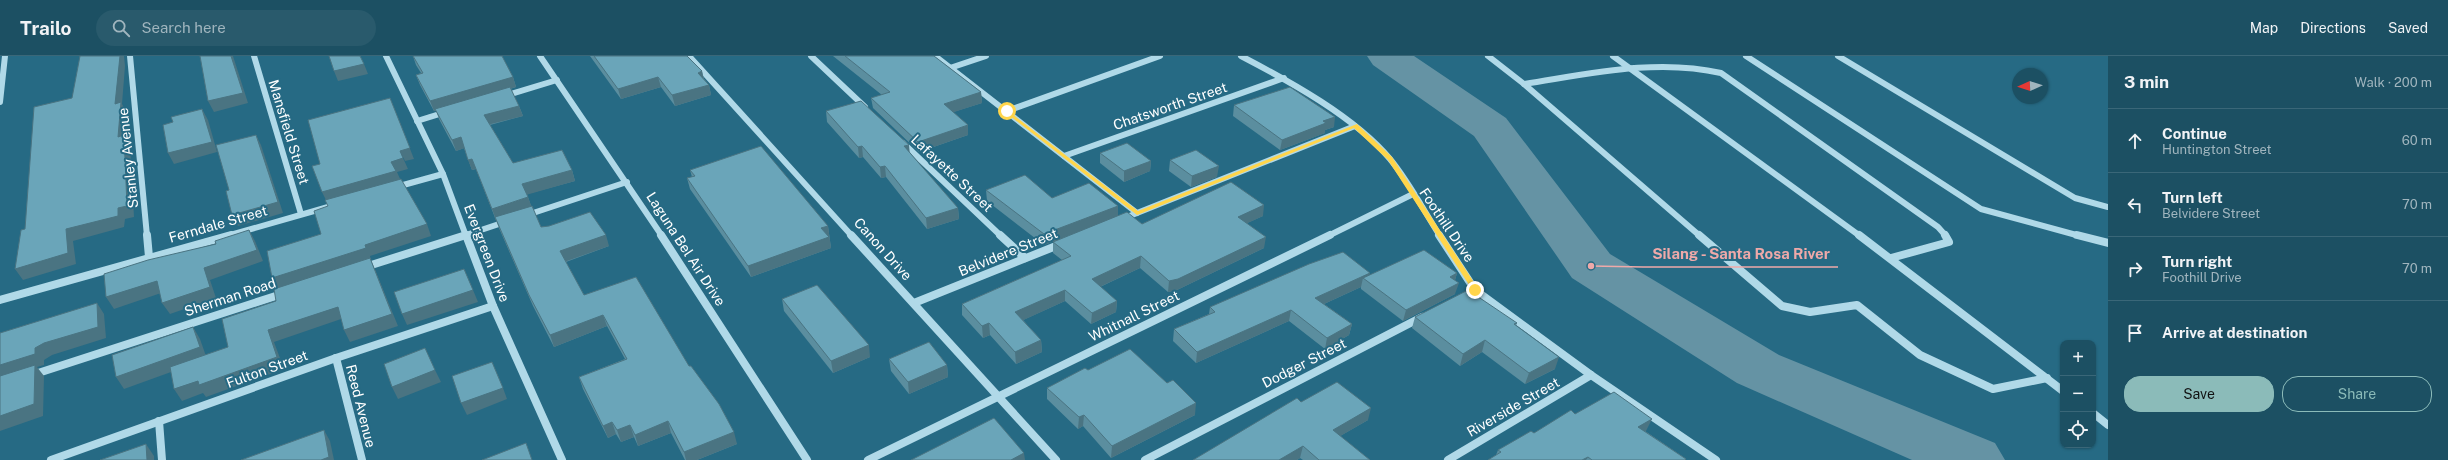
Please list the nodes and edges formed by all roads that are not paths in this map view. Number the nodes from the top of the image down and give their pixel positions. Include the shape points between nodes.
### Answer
1 (4, 56) edge
2 (130, 56) edge
3 (254, 56) edge
4 (386, 56) edge
5 (540, 56) edge
6 (689, 56) edge
7 (811, 56) edge
8 (935, 56) edge
9 (986, 56) edge
10 (1160, 56) edge
11 (1241, 56) edge
12 (1488, 56) edge
13 (1613, 56) edge
14 (1746, 56) edge
15 (1838, 56) edge
16 (1628, 67) junction
17 (950, 68) junction
18 (1284, 78) junction
19 (557, 80) junction
20 (1524, 84) junction
21 (498, 97) edge
22 (0, 102) edge
23 (454, 110) edge
24 (869, 111) edge
25 (1007, 111) junction
26 (417, 121) junction
27 (1355, 126) junction
28 (898, 138) edge
29 (1064, 156) junction
30 (443, 174) junction
31 (627, 182) junction
32 (391, 189) edge
33 (1411, 195) junction
34 (346, 201) edge
35 (2108, 207) edge
36 (1137, 213) junction
37 (301, 214) junction
38 (1116, 222) edge
39 (466, 234) junction
40 (1067, 241) edge
41 (2108, 243) edge
42 (149, 258) junction
43 (1025, 258) junction
44 (1891, 258) junction
45 (353, 271) edge
46 (293, 290) edge
47 (0, 300) edge
48 (914, 303) junction
49 (494, 306) junction
50 (1433, 312) edge
51 (336, 358) junction
52 (1591, 375) junction
53 (22, 378) edge
54 (2047, 378) junction
55 (2060, 389) edge
56 (1000, 397) junction
57 (2096, 415) edge
58 (159, 421) junction
59 (2108, 425) edge
60 (51, 460) edge
61 (162, 460) edge
62 (362, 460) edge
63 (562, 460) edge
64 (807, 460) edge
65 (868, 460) edge
66 (1056, 460) edge
67 (1144, 460) edge
68 (1448, 460) edge
69 (1716, 460) edge

1 - 22 street
2 - 42 street, Stanley Avenue
3 - 37 street, Mansfield Street
4 - 26 street, Evergreen Drive
5 - 19 street, Laguna Bel Air Drive
6 - 48 street, Canon Drive
7 - 24 street
8 - 17 street
9 - 17 street
10 - 25 street
11 - 18 street, Foothill Drive
12 - 20 street
13 - 16 street
14 - 41 street via 1981,209
15 - 35 street via 2075,198
16 - 20 street
16 - 44 street
16 - 44 street via 1698,66 1721,73 1938,227 1948,237 1949,242
17 - 25 street
18 - 27 street, Foothill Drive
18 - 29 street, Chatsworth Street
19 - 21 street
19 - 31 street, Laguna Bel Air Drive
20 - 54 street via 1782,306 1797,312 1810,313 1856,305 1920,355 1993,389
23 - 26 street
25 - 29 street
26 - 30 street, Evergreen Drive
27 - 33 street, Foothill Drive via 1390,158
27 - 36 street
28 - 43 street, Lafayette Street
29 - 36 street
30 - 32 street
30 - 39 street, Evergreen Drive
31 - 39 street
31 - 64 street, Laguna Bel Air Drive
33 - 52 street, Foothill Drive via 1472,292
33 - 56 street, Whitnall Street
34 - 37 street, Ferndale Street
36 - 38 street
37 - 42 street, Ferndale Street
39 - 45 street
39 - 49 street, Evergreen Drive
40 - 43 street, Belvidere Street
42 - 47 street, Ferndale Street
43 - 48 street, Belvidere Street
44 - 54 street
46 - 53 street, Sherman Road
48 - 56 street, Canon Drive
49 - 51 street, Fulton Street
49 - 63 street, Evergreen Drive
50 - 67 street, Dodger Street
51 - 58 street, Fulton Street
51 - 62 street, Reed Avenue
52 - 68 street, Riverside Street
52 - 69 street, Foothill Drive
54 - 55 street
56 - 65 street, Whitnall Street
56 - 66 street, Canon Drive
57 - 59 street
58 - 60 street, Fulton Street
58 - 61 street

